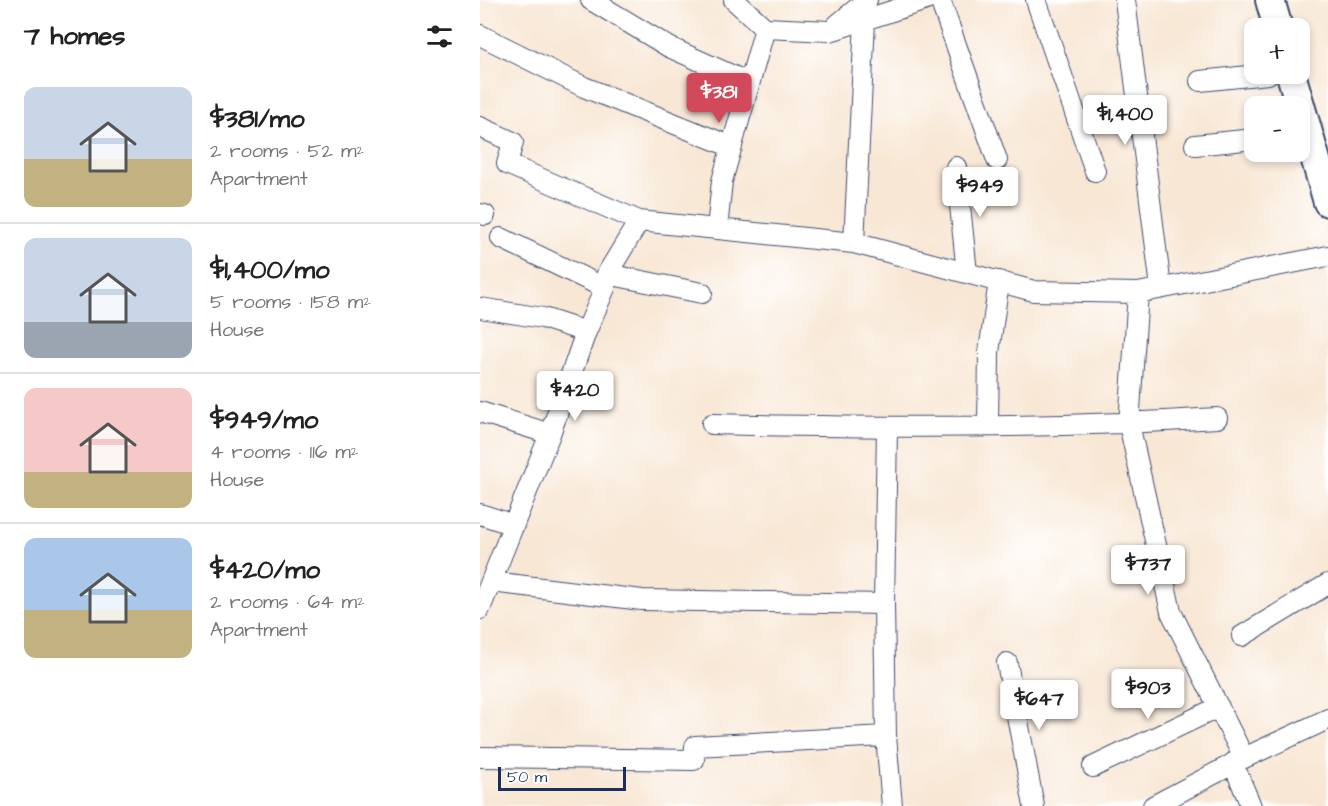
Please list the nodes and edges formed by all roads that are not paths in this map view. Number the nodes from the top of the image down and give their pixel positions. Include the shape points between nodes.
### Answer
1 (591, 0) edge
2 (734, 0) edge
3 (867, 0) edge
4 (926, 0) edge
5 (940, 0) edge
6 (1036, 0) edge
7 (1125, 0) edge
8 (1270, 0) edge
9 (1275, 18) edge
10 (866, 21) junction
11 (765, 28) junction
12 (830, 31) junction
13 (480, 34) edge
14 (1244, 76) edge
15 (1200, 81) dead end
16 (749, 83) junction
17 (480, 127) edge
18 (1244, 140) edge
19 (1195, 145) dead end
20 (732, 147) junction
21 (1310, 150) edge
22 (997, 160) dead end
23 (956, 167) dead end
24 (1095, 171) dead end
25 (1328, 202) edge
26 (639, 221) junction
27 (717, 229) junction
28 (501, 238) dead end
29 (854, 243) junction
30 (1328, 256) edge
31 (967, 273) junction
32 (606, 281) junction
33 (999, 281) junction
34 (1161, 288) junction
35 (702, 293) dead end
36 (1138, 293) junction
37 (480, 308) edge
38 (586, 332) junction
39 (480, 412) edge
40 (1217, 418) dead end
41 (712, 424) dead end
42 (1129, 424) junction
43 (988, 426) junction
44 (887, 428) junction
45 (550, 434) junction
46 (480, 514) edge
47 (514, 525) junction
48 (491, 582) junction
49 (1328, 584) edge
50 (884, 604) junction
51 (480, 609) edge
52 (1242, 636) dead end
53 (1007, 663) dead end
54 (1219, 707) junction
55 (1328, 719) edge
56 (886, 736) junction
57 (480, 757) edge
58 (1238, 760) junction
59 (1093, 767) dead end
60 (892, 806) edge
61 (1034, 806) edge
62 (1153, 806) edge
63 (1251, 806) edge

1 - 16 street via 669,47
2 - 11 street
3 - 12 street
4 - 10 street
5 - 22 street
6 - 24 street
7 - 34 street
8 - 9 main road
10 - 12 street
10 - 29 street
11 - 12 street
11 - 16 street
13 - 20 street via 584,87
14 - 15 street
16 - 20 street
17 - 26 street via 513,142 507,164
18 - 19 street
20 - 27 street via 722,181
21 - 25 main road
23 - 31 street
26 - 27 street
26 - 32 street
27 - 29 street
28 - 32 street
29 - 31 street
30 - 34 street
31 - 33 street
32 - 35 street
32 - 38 street
33 - 36 street via 1034,291
33 - 43 street via 989,352
34 - 36 street
36 - 42 street
37 - 38 street via 543,318
38 - 45 street
39 - 45 street
40 - 42 street
41 - 44 street
42 - 43 street
42 - 54 street via 1171,612
43 - 44 street
44 - 50 street
45 - 47 street
46 - 47 street
47 - 48 street
48 - 50 street via 642,600
48 - 51 street
49 - 52 street
50 - 56 street
53 - 61 street
54 - 58 street
54 - 59 street
55 - 58 street
56 - 57 street via 695,746 694,760
56 - 60 street
58 - 62 street
58 - 63 street

